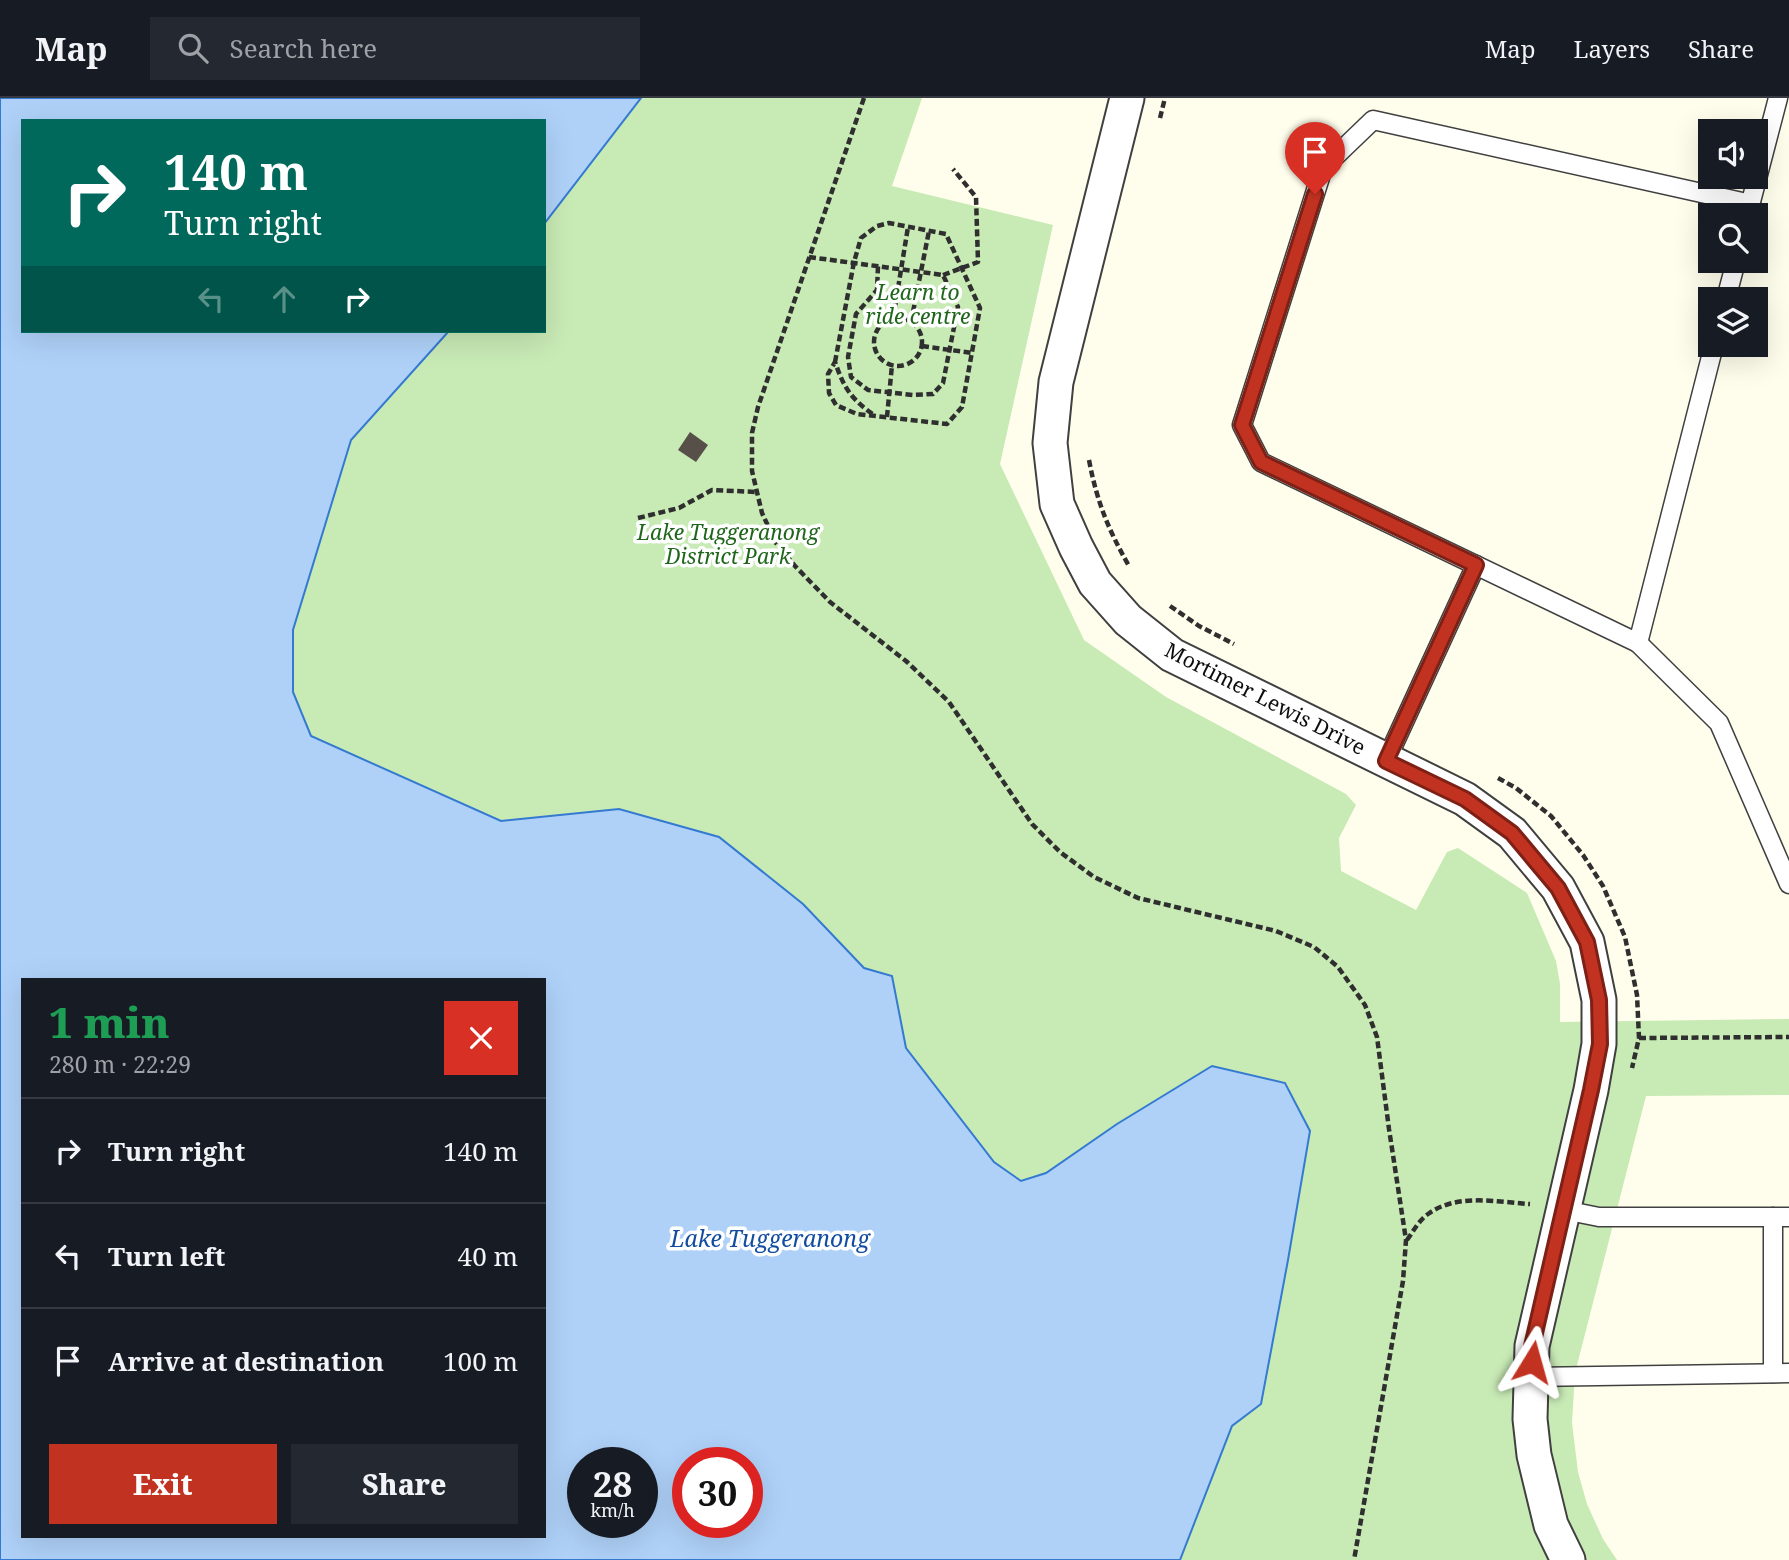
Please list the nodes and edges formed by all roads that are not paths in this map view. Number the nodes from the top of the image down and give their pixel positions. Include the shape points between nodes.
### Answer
1 (1127, 98) edge
2 (1778, 98) edge
3 (1720, 203) edge
4 (1751, 203) edge
5 (1711, 357) edge
6 (1476, 565) junction
7 (1637, 643) junction
8 (1386, 761) junction
9 (1789, 884) edge
10 (1552, 1208) junction
11 (1781, 1217) edge
12 (1781, 1373) edge
13 (1531, 1377) junction
14 (1567, 1560) edge

1 - 8 street, Mortimer Lewis Drive via 1056,382 1050,443 1057,504 1095,583 1136,627 1172,655
2 - 4 lane
3 - 6 lane via 1373,120 1323,168 1242,425 1261,462
5 - 7 lane
6 - 7 lane
6 - 8 lane
7 - 9 lane via 1719,723
8 - 10 street, Mortimer Lewis Drive via 1465,799 1512,833 1558,888 1587,942 1599,1000 1600,1044 1591,1090
10 - 11 lane via 1599,1217
10 - 13 street, Mortimer Lewis Drive
11 - 12 lane
12 - 13 lane
13 - 14 street, Mortimer Lewis Drive via 1534,1455 1551,1525

